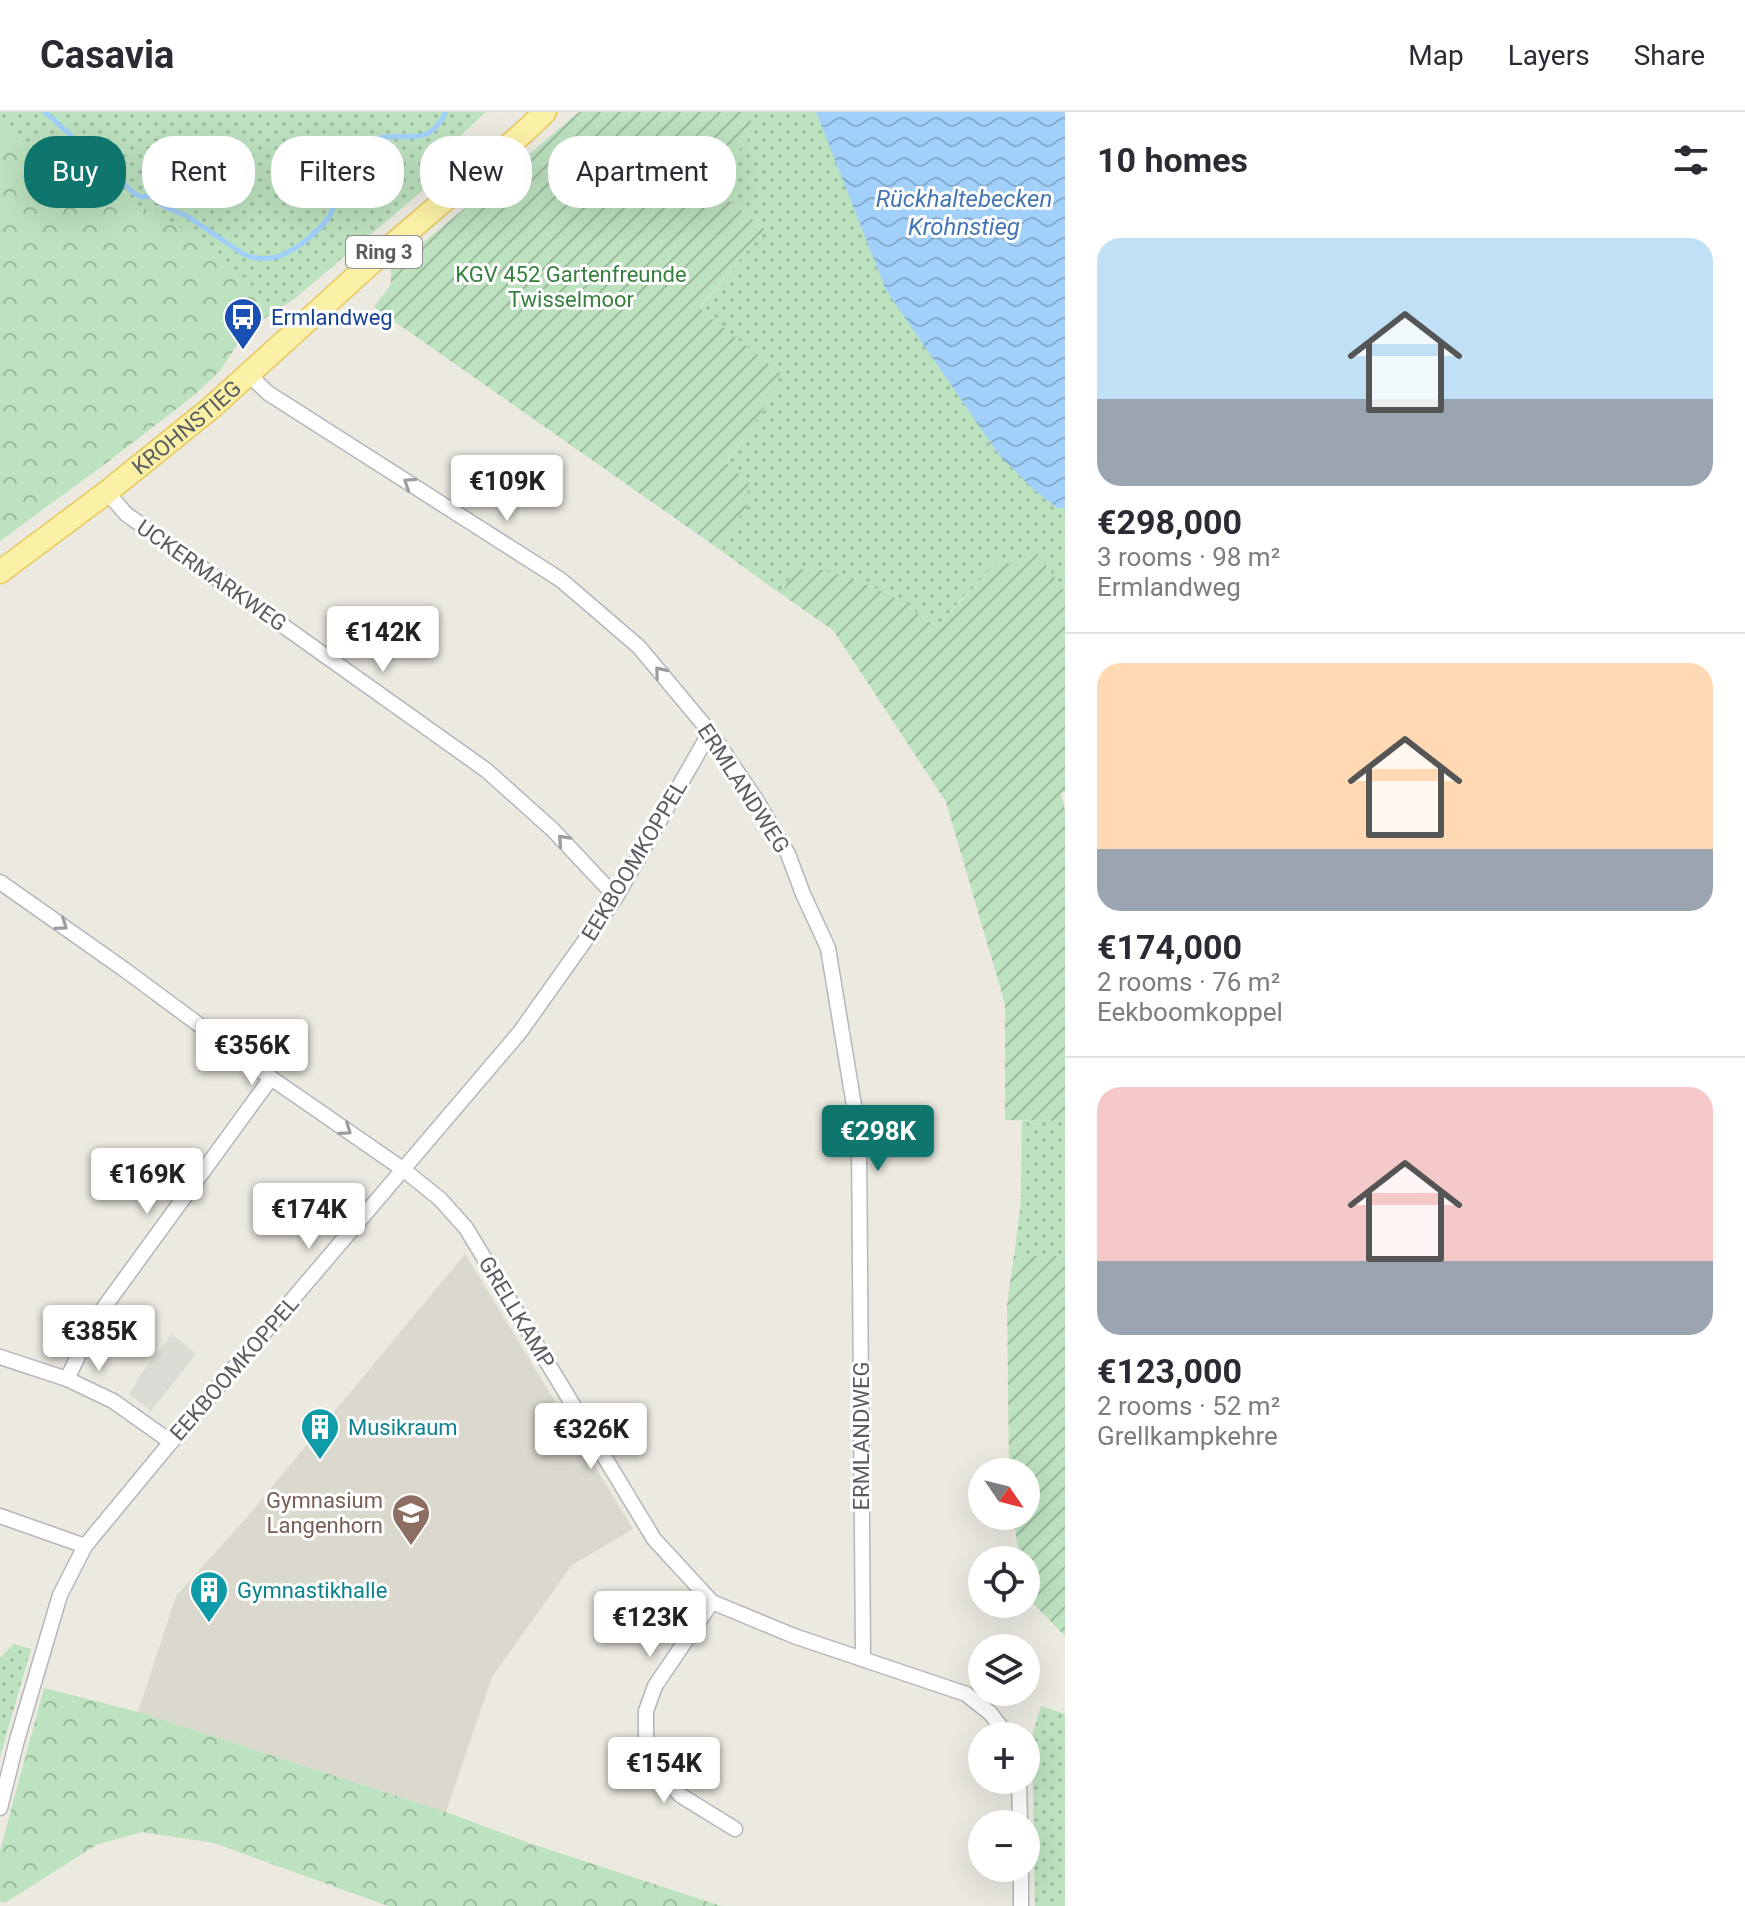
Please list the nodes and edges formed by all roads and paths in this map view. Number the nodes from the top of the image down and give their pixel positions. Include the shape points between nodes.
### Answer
1 (545, 112) edge
2 (248, 374) junction
3 (107, 492) junction
4 (0, 572) edge
5 (710, 732) junction
6 (0, 882) edge
7 (616, 897) junction
8 (271, 1078) junction
9 (404, 1170) junction
10 (0, 1357) edge
11 (67, 1379) junction
12 (171, 1442) junction
13 (0, 1516) edge
14 (85, 1546) junction
15 (712, 1602) junction
16 (863, 1659) junction
17 (997, 1722) edge
18 (0, 1808) edge
19 (735, 1829) dead end
20 (1021, 1882) edge
21 (1021, 1906) edge

1 - 2 main road, KROHNSTIEG / Ring 3
2 - 3 main road, KROHNSTIEG / Ring 3
5 -> 2 street, ERMLANDWEG via 639,647 561,580 268,393
3 - 4 main road, KROHNSTIEG / Ring 3
7 -> 3 street, UCKERMARKWEG via 486,770 126,514
5 - 7 street, EEKBOOMKOPPEL
5 - 16 street, ERMLANDWEG via 788,854 828,948 854,1105 859,1136
6 -> 8 street, GRELLKAMP
7 - 9 street, EEKBOOMKOPPEL via 520,1032
8 -> 9 street, GRELLKAMP
8 - 11 street via 97,1317
9 - 12 street, EEKBOOMKOPPEL
9 - 15 street, GRELLKAMP via 466,1228 654,1539
10 - 11 street
11 - 12 street via 113,1401
12 - 14 street, EEKBOOMKOPPEL
13 - 14 street
14 - 18 street, EEKBOOMKOPPEL via 60,1595
15 - 16 street, GRELLKAMP
15 - 19 street via 655,1686 646,1711 646,1736 659,1770 680,1795
16 - 17 street, GRELLKAMP via 966,1694
20 - 21 street

